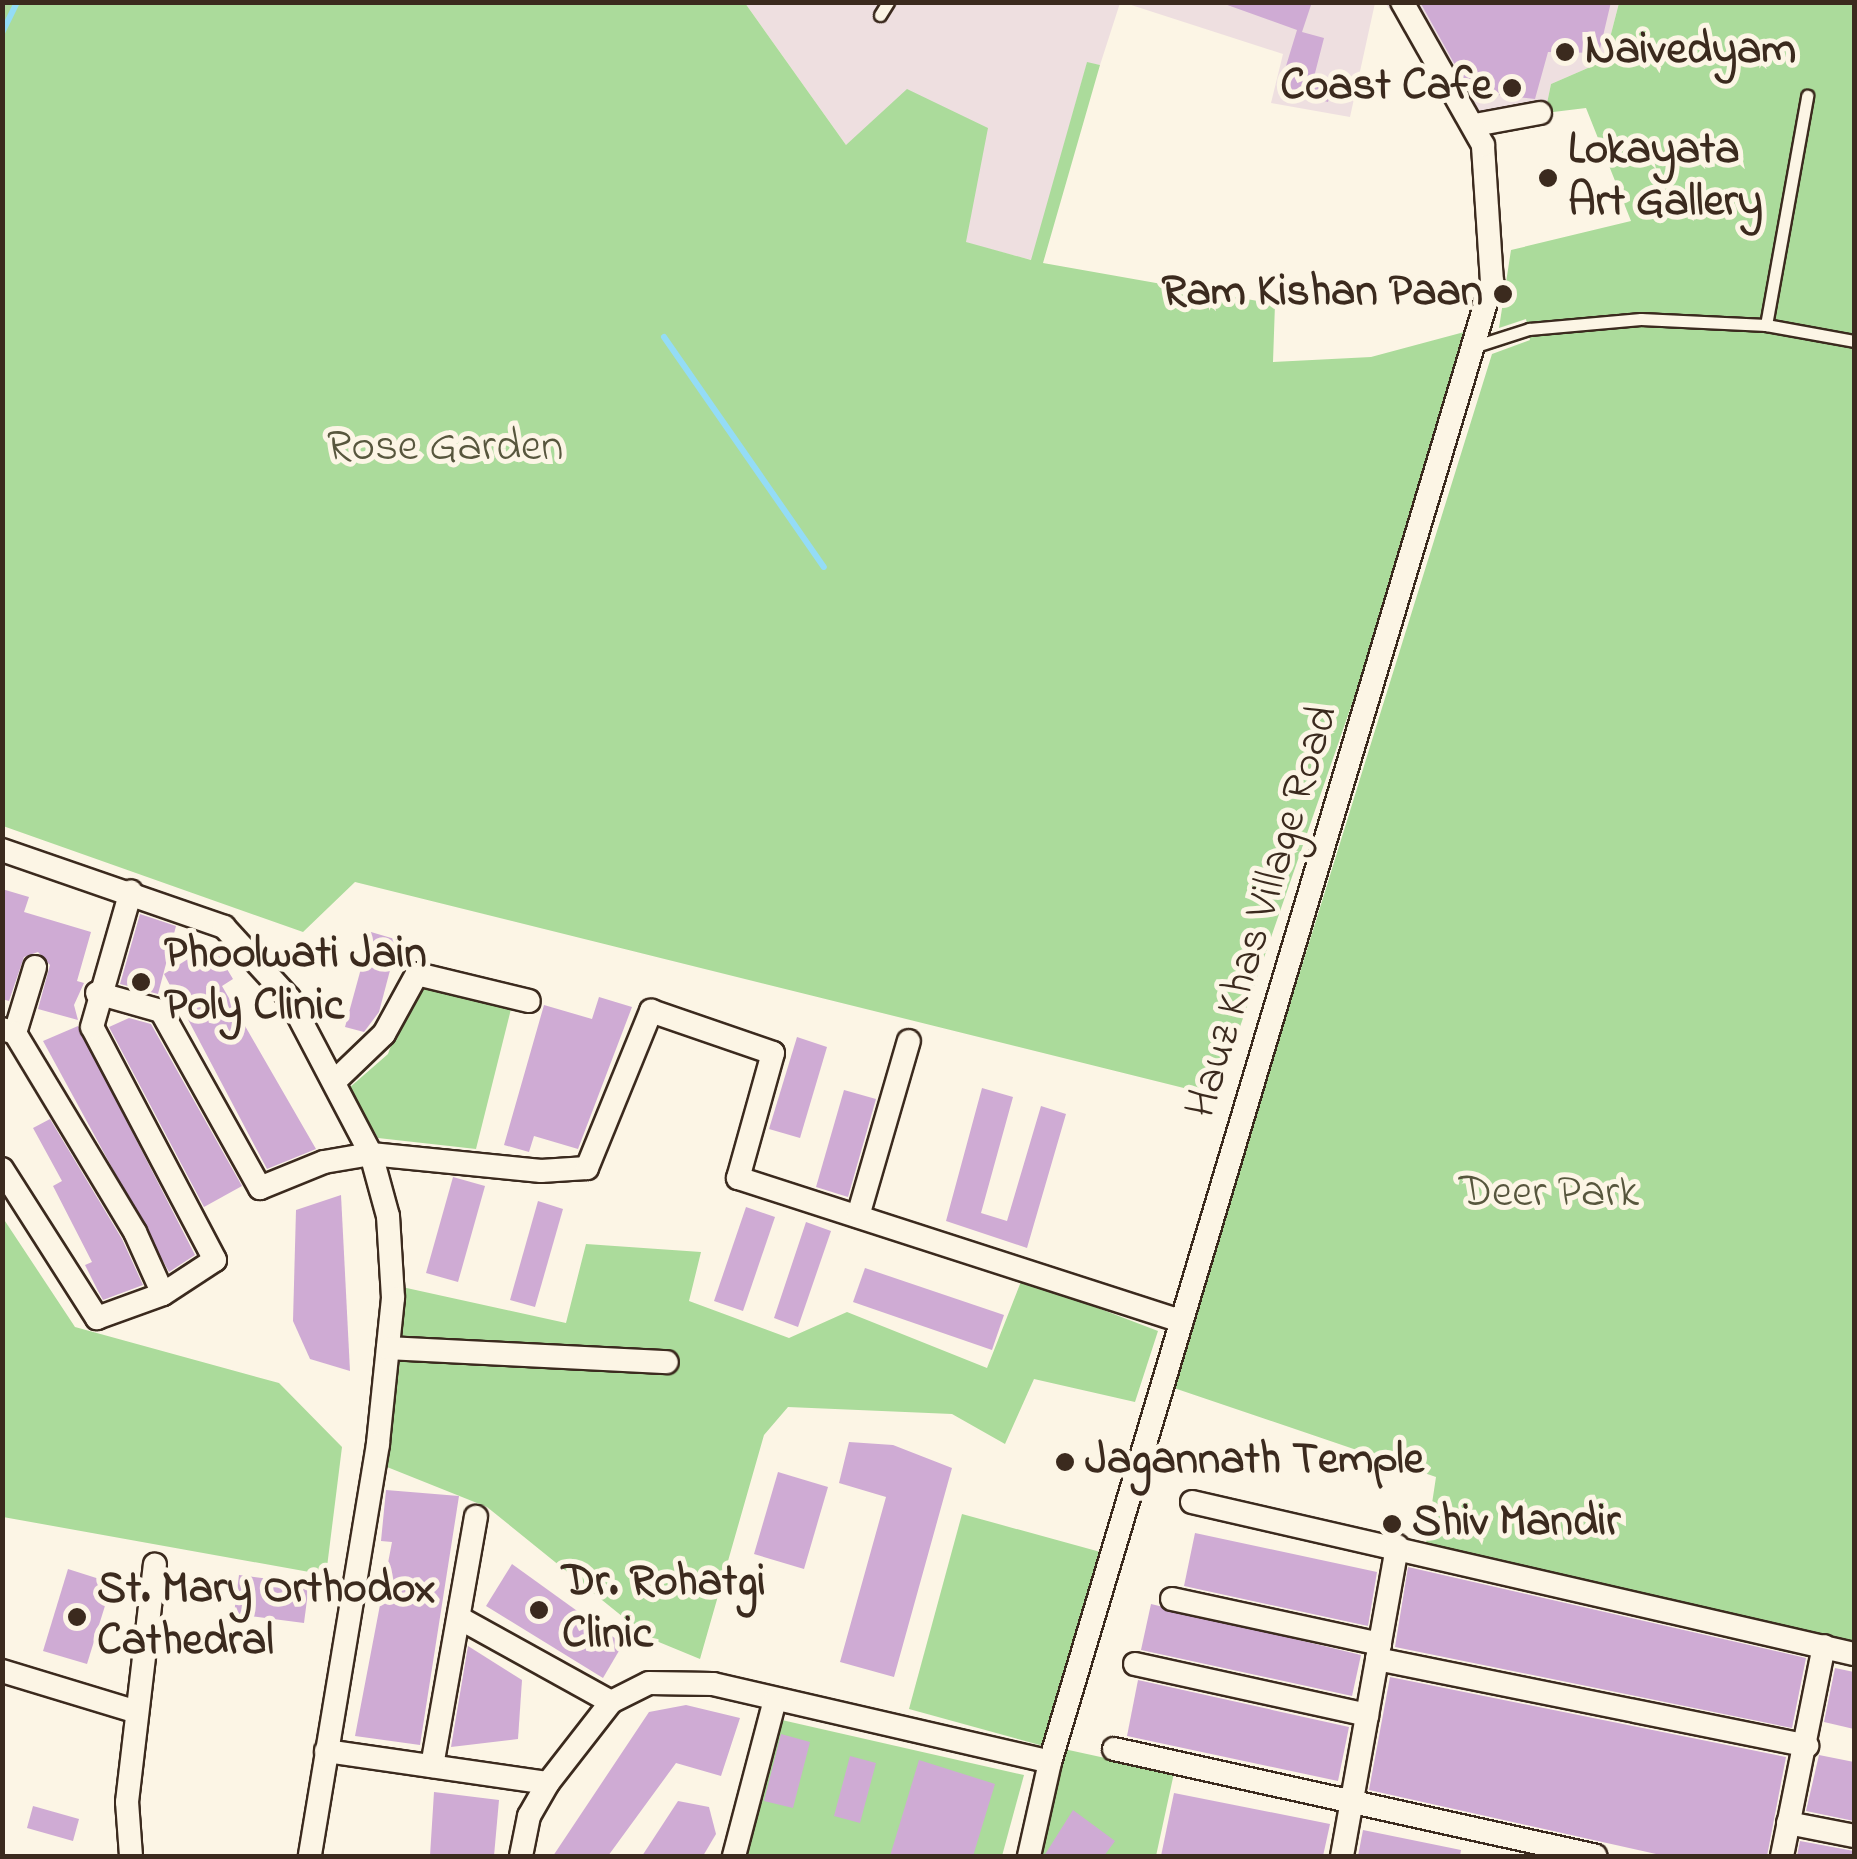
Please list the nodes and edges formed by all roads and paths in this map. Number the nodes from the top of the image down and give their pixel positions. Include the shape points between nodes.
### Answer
1 (888, 2) edge
2 (1402, 2) edge
3 (880, 15) dead end
4 (1807, 96) dead end
5 (1540, 113) dead end
6 (1475, 124) junction
7 (1766, 324) junction
8 (1854, 342) edge
9 (1476, 346) junction
10 (2, 850) edge
11 (132, 891) junction
12 (35, 967) dead end
13 (97, 994) junction
14 (529, 1000) dead end
15 (8, 1031) edge
16 (908, 1040) dead end
17 (337, 1080) junction
18 (371, 1154) junction
19 (2, 1168) edge
20 (858, 1216) junction
21 (164, 1294) junction
22 (1181, 1321) junction
23 (388, 1348) junction
24 (667, 1362) dead end
25 (1192, 1502) dead end
26 (476, 1516) dead end
27 (1397, 1546) junction
28 (156, 1564) dead end
29 (1172, 1598) dead end
30 (461, 1618) junction
31 (1824, 1646) junction
32 (1379, 1652) junction
33 (1854, 1654) edge
34 (1135, 1664) dead end
35 (2, 1671) edge
36 (776, 1700) junction
37 (611, 1702) junction
38 (134, 1710) junction
39 (1367, 1715) junction
40 (1806, 1746) junction
41 (1114, 1748) dead end
42 (326, 1751) junction
43 (1050, 1762) junction
44 (432, 1766) junction
45 (548, 1783) junction
46 (1352, 1804) junction
47 (1788, 1823) junction
48 (1854, 1836) edge
49 (131, 1856) edge
50 (310, 1856) edge
51 (520, 1856) edge
52 (734, 1856) edge
53 (1029, 1856) edge
54 (1342, 1856) edge
55 (1595, 1856) edge
56 (1782, 1856) edge

1 - 3 lane
2 - 6 street, Hauz Khas Village Road
4 - 7 lane
5 - 6 street
6 - 9 street, Hauz Khas Village Road via 1494,249
7 - 8 lane
7 - 9 lane via 1641,319 1529,329
9 - 22 street, Hauz Khas Village Road
10 - 11 street
11 - 13 street
11 - 17 street via 210,920 254,952
12 - 15 street
13 - 18 street via 161,1011 258,1188
13 - 21 street via 94,1036 216,1254
14 - 17 street via 417,974 384,1034
15 - 21 street via 136,1232
16 - 20 street
17 - 18 street
18 - 20 street via 541,1172 587,1168 651,1011 774,1052 738,1178
18 - 23 street via 393,1253
19 - 21 street via 94,1316 110,1318
20 - 22 street
22 - 43 street, Hauz Khas Village Road
23 - 24 street
23 - 42 street
25 - 27 street
26 - 30 street
27 - 31 street
27 - 32 street
28 - 38 street
29 - 32 street
30 - 37 street
30 - 44 street
31 - 33 street
31 - 40 street
32 - 39 street
32 - 40 street
34 - 39 street
35 - 38 street
36 - 37 street via 672,1682 649,1683
36 - 43 street
36 - 52 street
37 - 45 street
38 - 49 street
39 - 46 street
40 - 47 street
41 - 46 street
42 - 44 street
42 - 50 street
43 - 53 street, Hauz Khas Village Road
44 - 45 street
45 - 51 street
46 - 54 street
46 - 55 street
47 - 48 street
47 - 56 street

